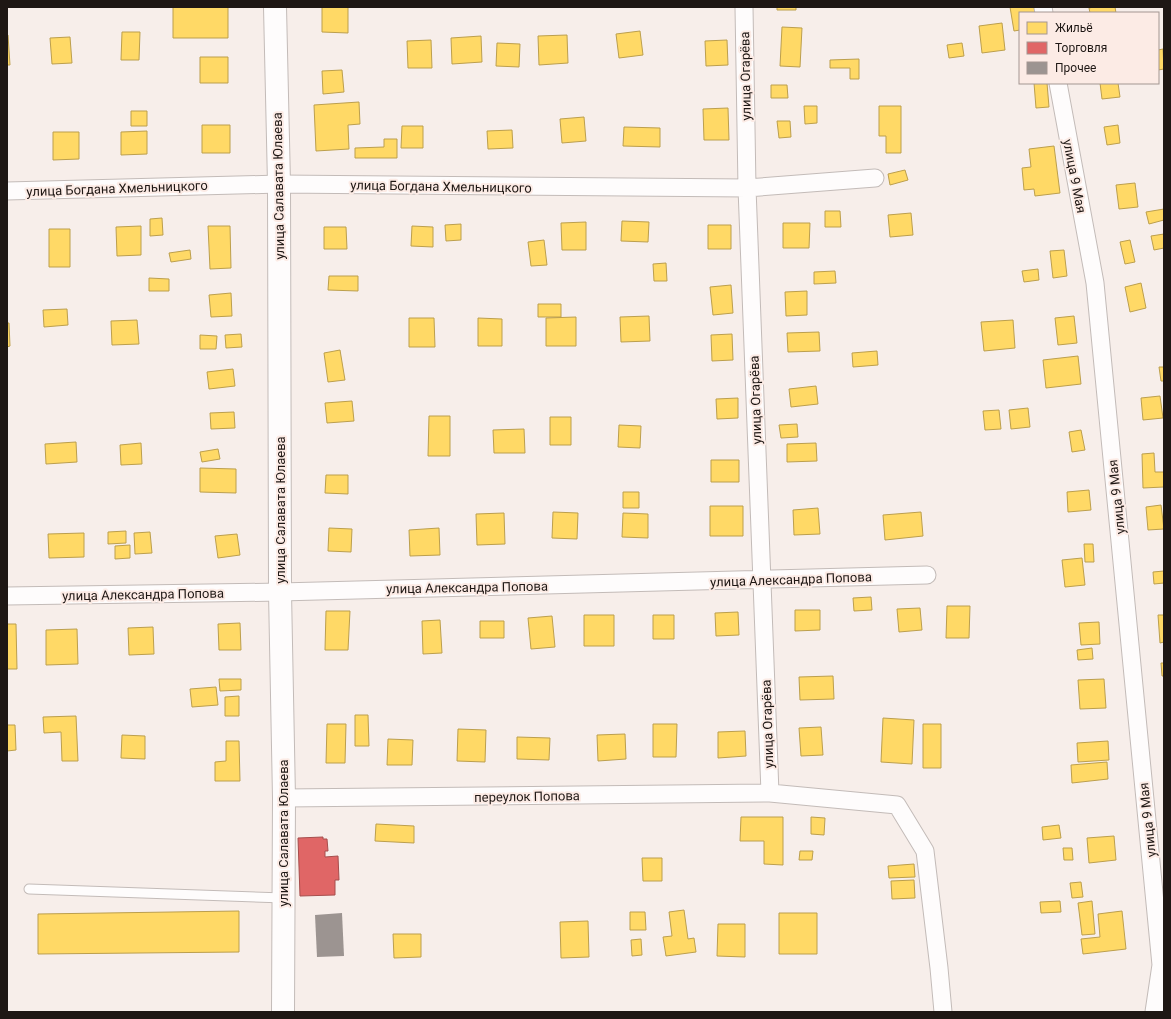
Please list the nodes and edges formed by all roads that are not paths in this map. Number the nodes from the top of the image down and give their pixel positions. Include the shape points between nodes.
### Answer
1 (275, 7) edge
2 (744, 7) edge
3 (1058, 84) edge
4 (875, 178) dead end
5 (278, 184) junction
6 (747, 188) junction
7 (7, 191) edge
8 (927, 575) dead end
9 (762, 580) junction
10 (280, 592) junction
11 (7, 596) edge
12 (770, 793) junction
13 (284, 798) junction
14 (29, 889) dead end
15 (284, 898) junction
16 (1163, 965) edge
17 (283, 1012) edge
18 (943, 1012) edge
19 (1154, 1012) edge

1 - 5 street, улица Салавата Юлаева
2 - 6 street, улица Огарёва
3 - 16 street, улица 9 Мая via 1095,283
4 - 6 street, улица Богдана Хмельницкого
5 - 6 street, улица Богдана Хмельницкого
5 - 7 street, улица Богдана Хмельницкого
5 - 10 street, улица Салавата Юлаева
6 - 9 street, улица Огарёва
8 - 9 street, улица Александра Попова
9 - 10 street, улица Александра Попова
9 - 12 street, улица Огарёва
10 - 11 street, улица Александра Попова
10 - 13 street, улица Салавата Юлаева
12 - 13 street, переулок Попова
12 - 18 street, переулок Попова via 897,805 925,851
13 - 15 street, улица Салавата Юлаева
14 - 15 lane
15 - 17 street, улица Салавата Юлаева
16 - 19 street, улица 9 Мая

